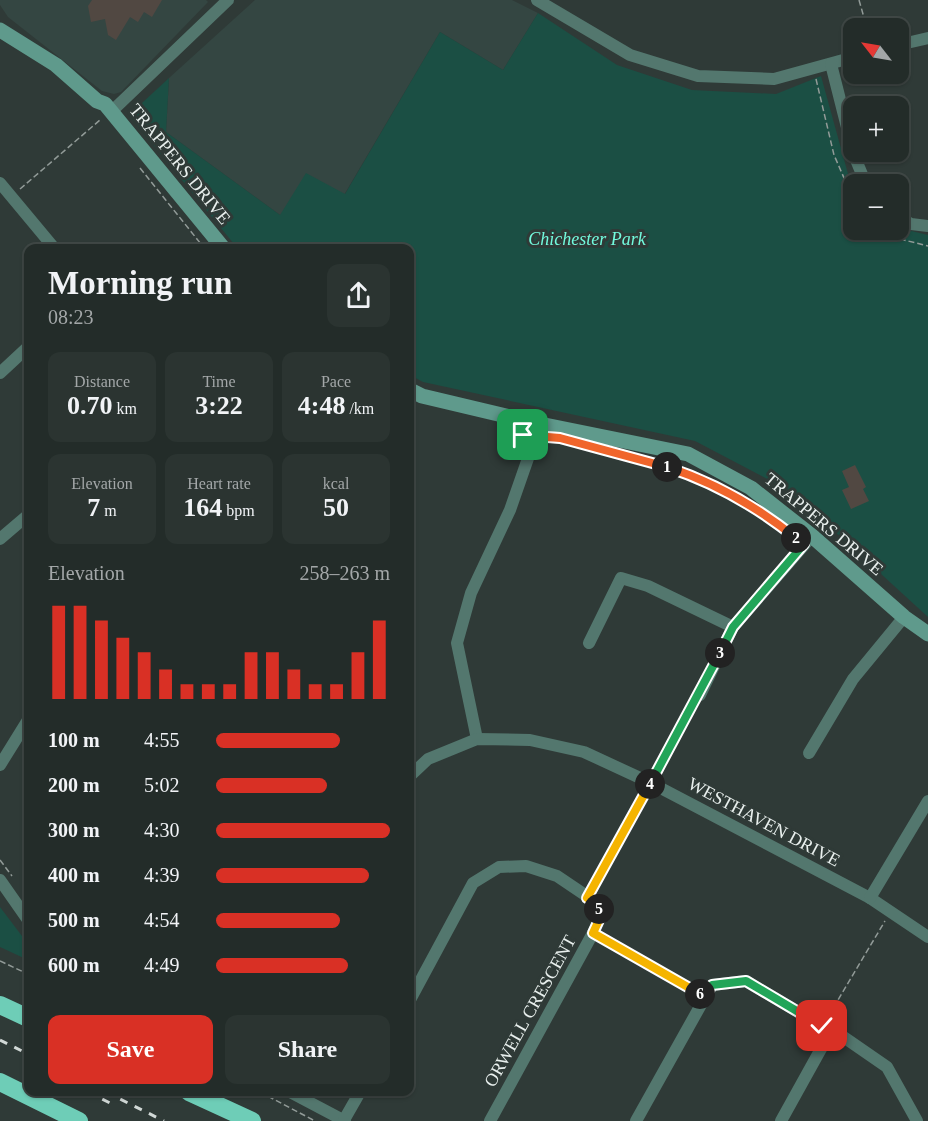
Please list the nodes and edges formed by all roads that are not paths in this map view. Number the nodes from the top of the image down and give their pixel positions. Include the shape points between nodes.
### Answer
1 (228, 0) edge
2 (540, 1) edge
3 (0, 20) edge
4 (0, 30) edge
5 (928, 38) edge
6 (909, 42) edge
7 (843, 60) edge
8 (831, 64) junction
9 (103, 112) junction
10 (862, 174) edge
11 (0, 183) edge
12 (909, 223) edge
13 (928, 226) edge
14 (52, 244) edge
15 (220, 244) edge
16 (24, 351) edge
17 (0, 374) edge
18 (414, 392) edge
19 (540, 424) junction
20 (24, 518) edge
21 (812, 536) junction
22 (0, 539) edge
23 (904, 617) junction
24 (733, 627) junction
25 (928, 634) edge
26 (589, 643) dead end
27 (700, 694) road end
28 (24, 726) edge
29 (477, 739) junction
30 (809, 753) dead end
31 (0, 765) edge
32 (414, 772) edge
33 (928, 801) edge
34 (0, 880) edge
35 (870, 898) junction
36 (24, 910) edge
37 (928, 937) edge
38 (414, 993) edge
39 (0, 1005) edge
40 (24, 1016) edge
41 (827, 1028) junction
42 (0, 1082) edge
43 (24, 1094) edge
44 (28, 1096) edge
45 (198, 1096) edge
46 (298, 1096) edge
47 (358, 1096) edge
48 (79, 1121) edge
49 (252, 1121) edge
50 (345, 1121) edge
51 (490, 1121) edge
52 (636, 1121) edge
53 (781, 1121) edge
54 (917, 1121) edge

1 - 9 street
2 - 8 street via 630,55 698,75 774,79
3 - 9 main road, TRAPPERS DRIVE via 72,68 102,95
4 - 9 main road, TRAPPERS DRIVE via 56,65 97,101
5 - 6 street
7 - 8 street
8 - 10 street
9 - 15 main road, TRAPPERS DRIVE
11 - 14 street
12 - 13 street
16 - 17 street
18 - 19 main road, TRAPPERS DRIVE
19 - 21 main road, TRAPPERS DRIVE via 688,454 751,488
19 - 29 street via 510,510 471,593 457,643
20 - 22 street
21 - 23 main road, TRAPPERS DRIVE
21 - 24 street
23 - 25 main road, TRAPPERS DRIVE
23 - 30 street via 853,680
24 - 26 street via 648,586 621,578
24 - 27 street
28 - 31 street
29 - 32 street, WESTHAVEN DRIVE via 428,759
29 - 35 street, WESTHAVEN DRIVE via 530,740 584,752
33 - 35 street
34 - 36 street
35 - 37 street, WESTHAVEN DRIVE
38 - 51 street, ORWELL CRESCENT via 473,883 498,867 525,866 557,876 600,905 593,933
39 - 40 highway
41 - 52 street via 746,981 712,985
41 - 53 street
41 - 54 street via 886,1067
42 - 43 highway
44 - 48 highway
45 - 49 highway
46 - 50 street
47 - 50 street

